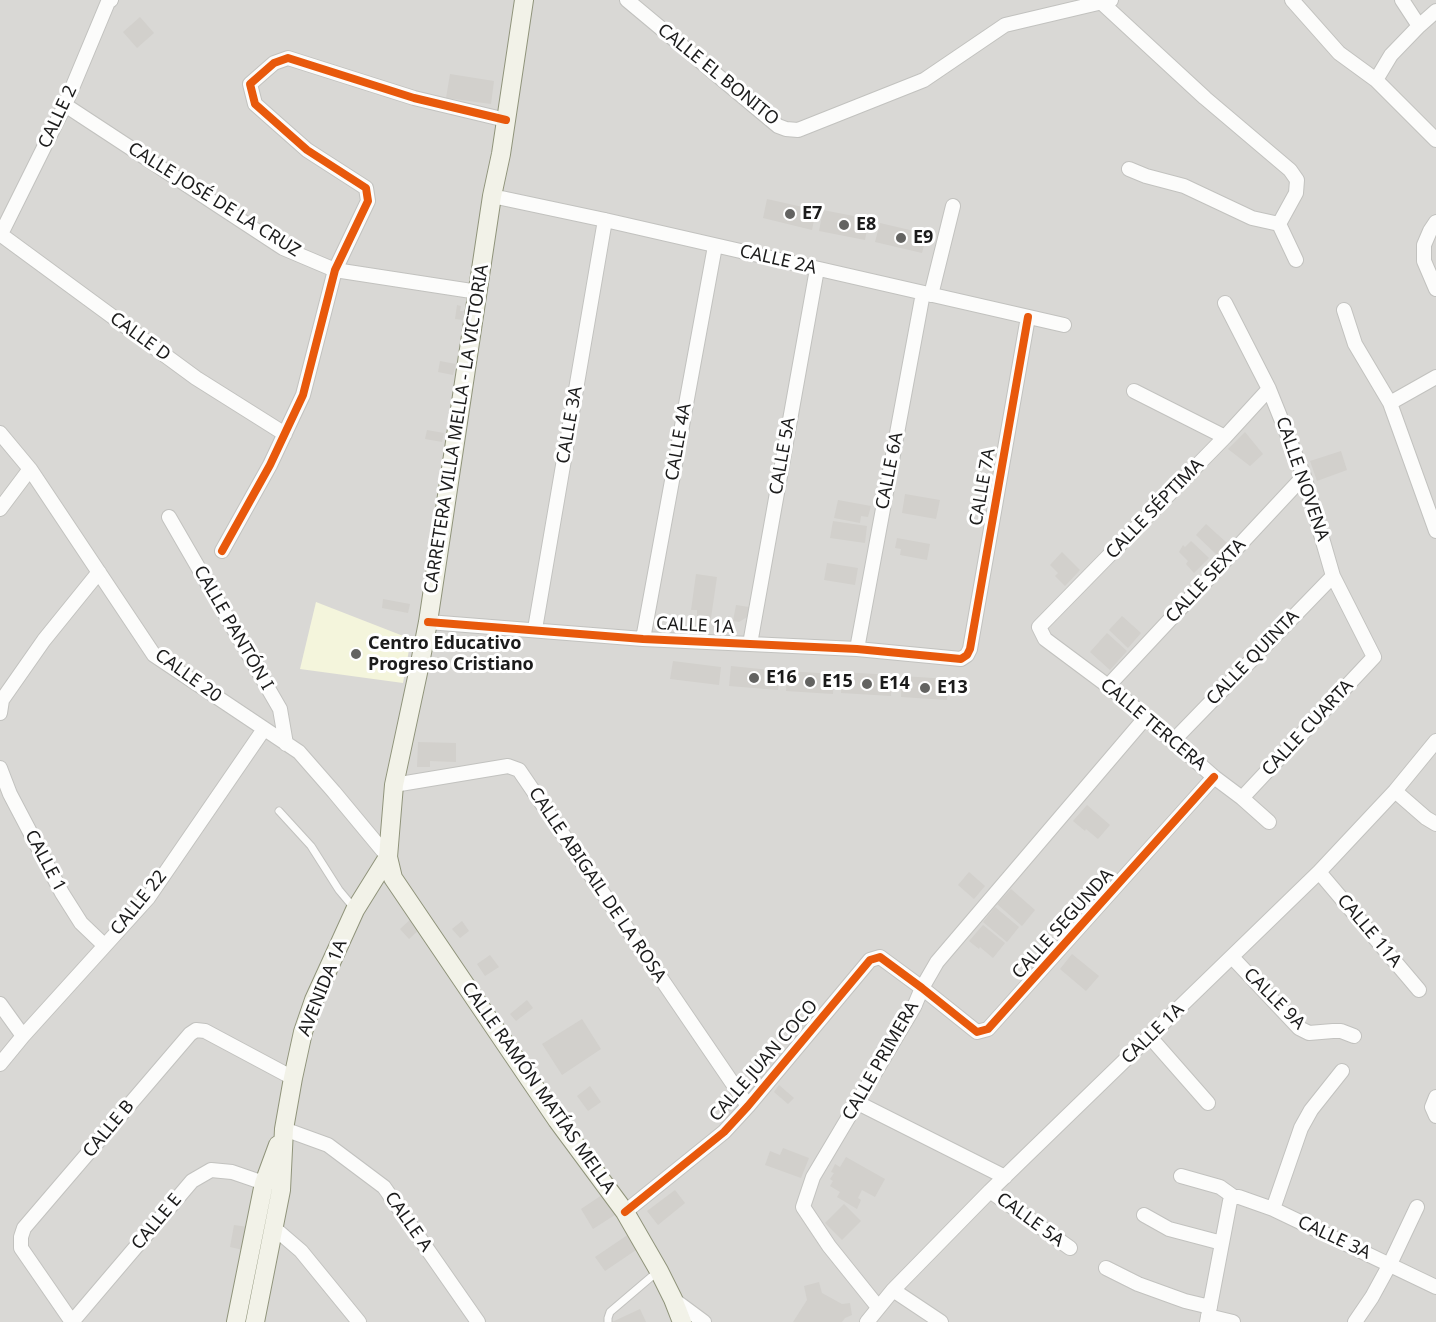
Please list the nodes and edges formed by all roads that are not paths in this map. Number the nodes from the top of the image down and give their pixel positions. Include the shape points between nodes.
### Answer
1 (524, 0) edge
2 (627, 0) edge
3 (1292, 0) edge
4 (1402, 0) edge
5 (108, 1) edge
6 (1106, 1) edge
7 (1436, 11) edge
8 (1419, 26) junction
9 (1376, 80) junction
10 (65, 105) junction
11 (506, 120) junction
12 (1436, 140) edge
13 (1129, 169) dead end
14 (492, 196) junction
15 (952, 206) dead end
16 (605, 220) junction
17 (1436, 222) edge
18 (1279, 224) junction
19 (1, 234) edge
20 (715, 246) junction
21 (1296, 260) dead end
22 (817, 269) junction
23 (335, 270) junction
24 (1436, 289) edge
25 (478, 292) junction
26 (927, 294) junction
27 (1225, 303) dead end
28 (1344, 310) dead end
29 (1028, 317) junction
30 (1064, 325) dead end
31 (1436, 377) edge
32 (1269, 389) junction
33 (1134, 391) dead end
34 (1390, 403) junction
35 (0, 433) edge
36 (285, 434) junction
37 (1225, 437) junction
38 (30, 469) junction
39 (1304, 476) junction
40 (0, 509) edge
41 (169, 517) dead end
42 (1436, 531) edge
43 (222, 551) dead end
44 (99, 572) junction
45 (1333, 576) junction
46 (428, 622) junction
47 (1039, 627) joint
48 (535, 629) junction
49 (643, 639) junction
50 (750, 644) junction
51 (856, 649) junction
52 (1374, 657) joint
53 (961, 659) joint
54 (1108, 686) junction
55 (0, 713) edge
56 (1146, 717) junction
57 (264, 729) junction
58 (1173, 741) junction
59 (1436, 741) edge
60 (286, 744) junction
61 (0, 768) edge
62 (1214, 777) junction
63 (394, 785) junction
64 (1395, 791) junction
65 (1242, 798) junction
66 (279, 811) dead end
67 (1269, 822) dead end
68 (1436, 824) edge
69 (388, 857) junction
70 (1319, 873) junction
71 (355, 910) junction
72 (104, 945) junction
73 (1232, 957) junction
74 (922, 988) junction
75 (1419, 990) dead end
76 (0, 1004) edge
77 (23, 1036) junction
78 (1354, 1036) dead end
79 (1150, 1037) junction
80 (0, 1064) edge
81 (1342, 1071) dead end
82 (293, 1078) junction
83 (1436, 1097) edge
84 (858, 1103) junction
85 (1208, 1103) dead end
86 (748, 1106) junction
87 (1436, 1116) edge
88 (284, 1129) junction
89 (1181, 1176) dead end
90 (1005, 1177) junction
91 (264, 1183) junction
92 (990, 1191) junction
93 (1232, 1199) junction
94 (1417, 1207) dead end
95 (1273, 1209) junction
96 (625, 1212) junction
97 (1144, 1215) dead end
98 (273, 1227) junction
99 (1222, 1243) junction
100 (1070, 1248) dead end
101 (1390, 1264) junction
102 (1106, 1268) dead end
103 (659, 1270) junction
104 (1436, 1287) edge
105 (893, 1290) junction
106 (673, 1299) junction
107 (878, 1307) junction
108 (1208, 1315) edge
109 (72, 1322) edge
110 (236, 1322) edge
111 (255, 1322) edge
112 (359, 1322) edge
113 (478, 1322) edge
114 (608, 1322) edge
115 (682, 1322) edge
116 (704, 1322) edge
117 (867, 1322) edge
118 (941, 1322) edge
119 (1233, 1322) edge
120 (1355, 1322) edge

1 - 11 main road, CARRETERA VILLA MELLA - LA VICTORIA
2 - 6 street, CALLE EL BONITO via 778,126 798,130 924,80 1005,25
3 - 9 street via 1340,53
4 - 8 street
5 - 10 street, CALLE 2
6 - 18 street via 1205,98 1290,170 1297,180 1296,193
7 - 8 street
8 - 9 street via 1391,55
9 - 12 street
10 - 19 street, CALLE 2
10 - 23 street, CALLE JOSÉ DE LA CRUZ via 283,248
11 - 14 main road, CARRETERA VILLA MELLA - LA VICTORIA
11 - 23 street via 414,98 288,58 274,63 250,84 255,104 307,150 366,188 368,201
13 - 18 street via 1184,186 1252,218
14 - 16 street, CALLE 2A
14 - 25 main road, CARRETERA VILLA MELLA - LA VICTORIA
15 - 26 street, CALLE 6A
16 - 20 street, CALLE 2A
16 - 48 street, CALLE 3A
17 - 24 street via 1424,245 1424,261
18 - 21 street
19 - 36 street, CALLE D via 196,378
20 - 22 street, CALLE 2A
20 - 49 street, CALLE 4A
22 - 26 street, CALLE 2A
22 - 50 street, CALLE 5A
23 - 25 street, CALLE JOSÉ DE LA CRUZ
23 - 36 street via 303,395
25 - 46 main road, CARRETERA VILLA MELLA - LA VICTORIA
26 - 29 street, CALLE 2A
26 - 51 street, CALLE 6A
27 - 32 street, CALLE NOVENA
28 - 34 street via 1355,344
29 - 30 street, CALLE 2A
29 - 53 street, CALLE 7A via 970,649
31 - 34 street
32 - 37 street, CALLE SÉPTIMA
32 - 39 street, CALLE NOVENA
33 - 37 street
34 - 42 street
35 - 38 street, CALLE 20
36 - 43 street
37 - 47 street, CALLE SÉPTIMA
38 - 40 street
38 - 44 street, CALLE 20
39 - 45 street, CALLE NOVENA
39 - 54 street, CALLE SEXTA
41 - 60 street, CALLE PANTÓN I via 280,709
44 - 55 street via 44,640 2,700
44 - 57 street, CALLE 20 via 154,655
45 - 52 street, CALLE NOVENA
45 - 58 street, CALLE QUINTA
46 - 48 street, CALLE 1A
46 - 63 main road, CARRETERA VILLA MELLA - LA VICTORIA
47 - 54 street, CALLE TERCERA via 1045,639
48 - 49 street, CALLE 1A
49 - 50 street, CALLE 1A
50 - 51 street, CALLE 1A
51 - 53 street, CALLE 1A
52 - 65 street, CALLE CUARTA
54 - 56 street, CALLE TERCERA
56 - 58 street, CALLE TERCERA
56 - 74 street, CALLE PRIMERA via 937,962
57 - 60 street, CALLE 20
57 - 72 street, CALLE 22 via 148,898
58 - 62 street, CALLE TERCERA
59 - 64 street, CALLE 1A
60 - 69 street, CALLE 20 via 299,752
61 - 72 street, CALLE 1 via 62,893 81,923
62 - 65 street, CALLE TERCERA
62 - 74 street, CALLE SEGUNDA via 988,1029 977,1032
63 - 69 main road, CARRETERA VILLA MELLA - LA VICTORIA
63 - 86 street, CALLE ABIGAIL DE LA ROSA via 508,766 519,770
64 - 68 street
64 - 70 street, CALLE 1A
65 - 67 street, CALLE TERCERA
66 - 71 lane via 311,846
69 - 71 main road, AVENIDA 1A
69 - 96 main road, CALLE RAMÓN MATÍAS MELLA via 393,878 557,1120
70 - 73 street, CALLE 1A
70 - 75 street, CALLE 11A
71 - 82 main road, AVENIDA 1A via 314,1000
72 - 77 street, CALLE 22
73 - 78 street, CALLE 9A via 1299,1028 1309,1033 1334,1030
73 - 79 street, CALLE 1A
74 - 84 street, CALLE PRIMERA
74 - 86 street, CALLE JUAN COCO via 880,957 870,960
76 - 77 street
77 - 80 street, CALLE 22
79 - 85 street
79 - 90 street, CALLE 1A
81 - 95 street via 1301,1128
82 - 88 main road, AVENIDA 1A
82 - 109 street, CALLE B via 205,1031 190,1034 24,1228 21,1248
83 - 87 street via 1432,1107
84 - 90 street
84 - 107 street, CALLE PRIMERA via 813,1177 803,1207
86 - 96 street, CALLE JUAN COCO via 724,1132
88 - 91 main road, AVENIDA 1A
88 - 98 main road, AVENIDA 1A via 282,1190
88 - 113 street, CALLE A via 328,1145 384,1187
89 - 93 street, CALLE 3A via 1220,1188
90 - 92 street, CALLE 1A
91 - 109 street, CALLE E via 232,1172 211,1170 192,1181
91 - 110 main road, AVENIDA 1A
92 - 100 street, CALLE 5A
92 - 105 street, CALLE 1A
93 - 95 street, CALLE 3A via 1239,1197
93 - 99 street
94 - 101 street
95 - 101 street, CALLE 3A
96 - 103 main road, CALLE RAMÓN MATÍAS MELLA
97 - 99 street via 1169,1229
98 - 111 main road, AVENIDA 1A
98 - 112 street via 301,1251
99 - 108 street
101 - 104 street, CALLE 3A
101 - 120 street
102 - 108 street via 1185,1301
103 - 106 main road, CALLE RAMÓN MATÍAS MELLA
103 - 114 lane via 610,1312
105 - 107 street, CALLE 1A
105 - 118 street
106 - 115 main road, CALLE RAMÓN MATÍAS MELLA
106 - 116 street
107 - 117 street, CALLE 1A
108 - 119 street

